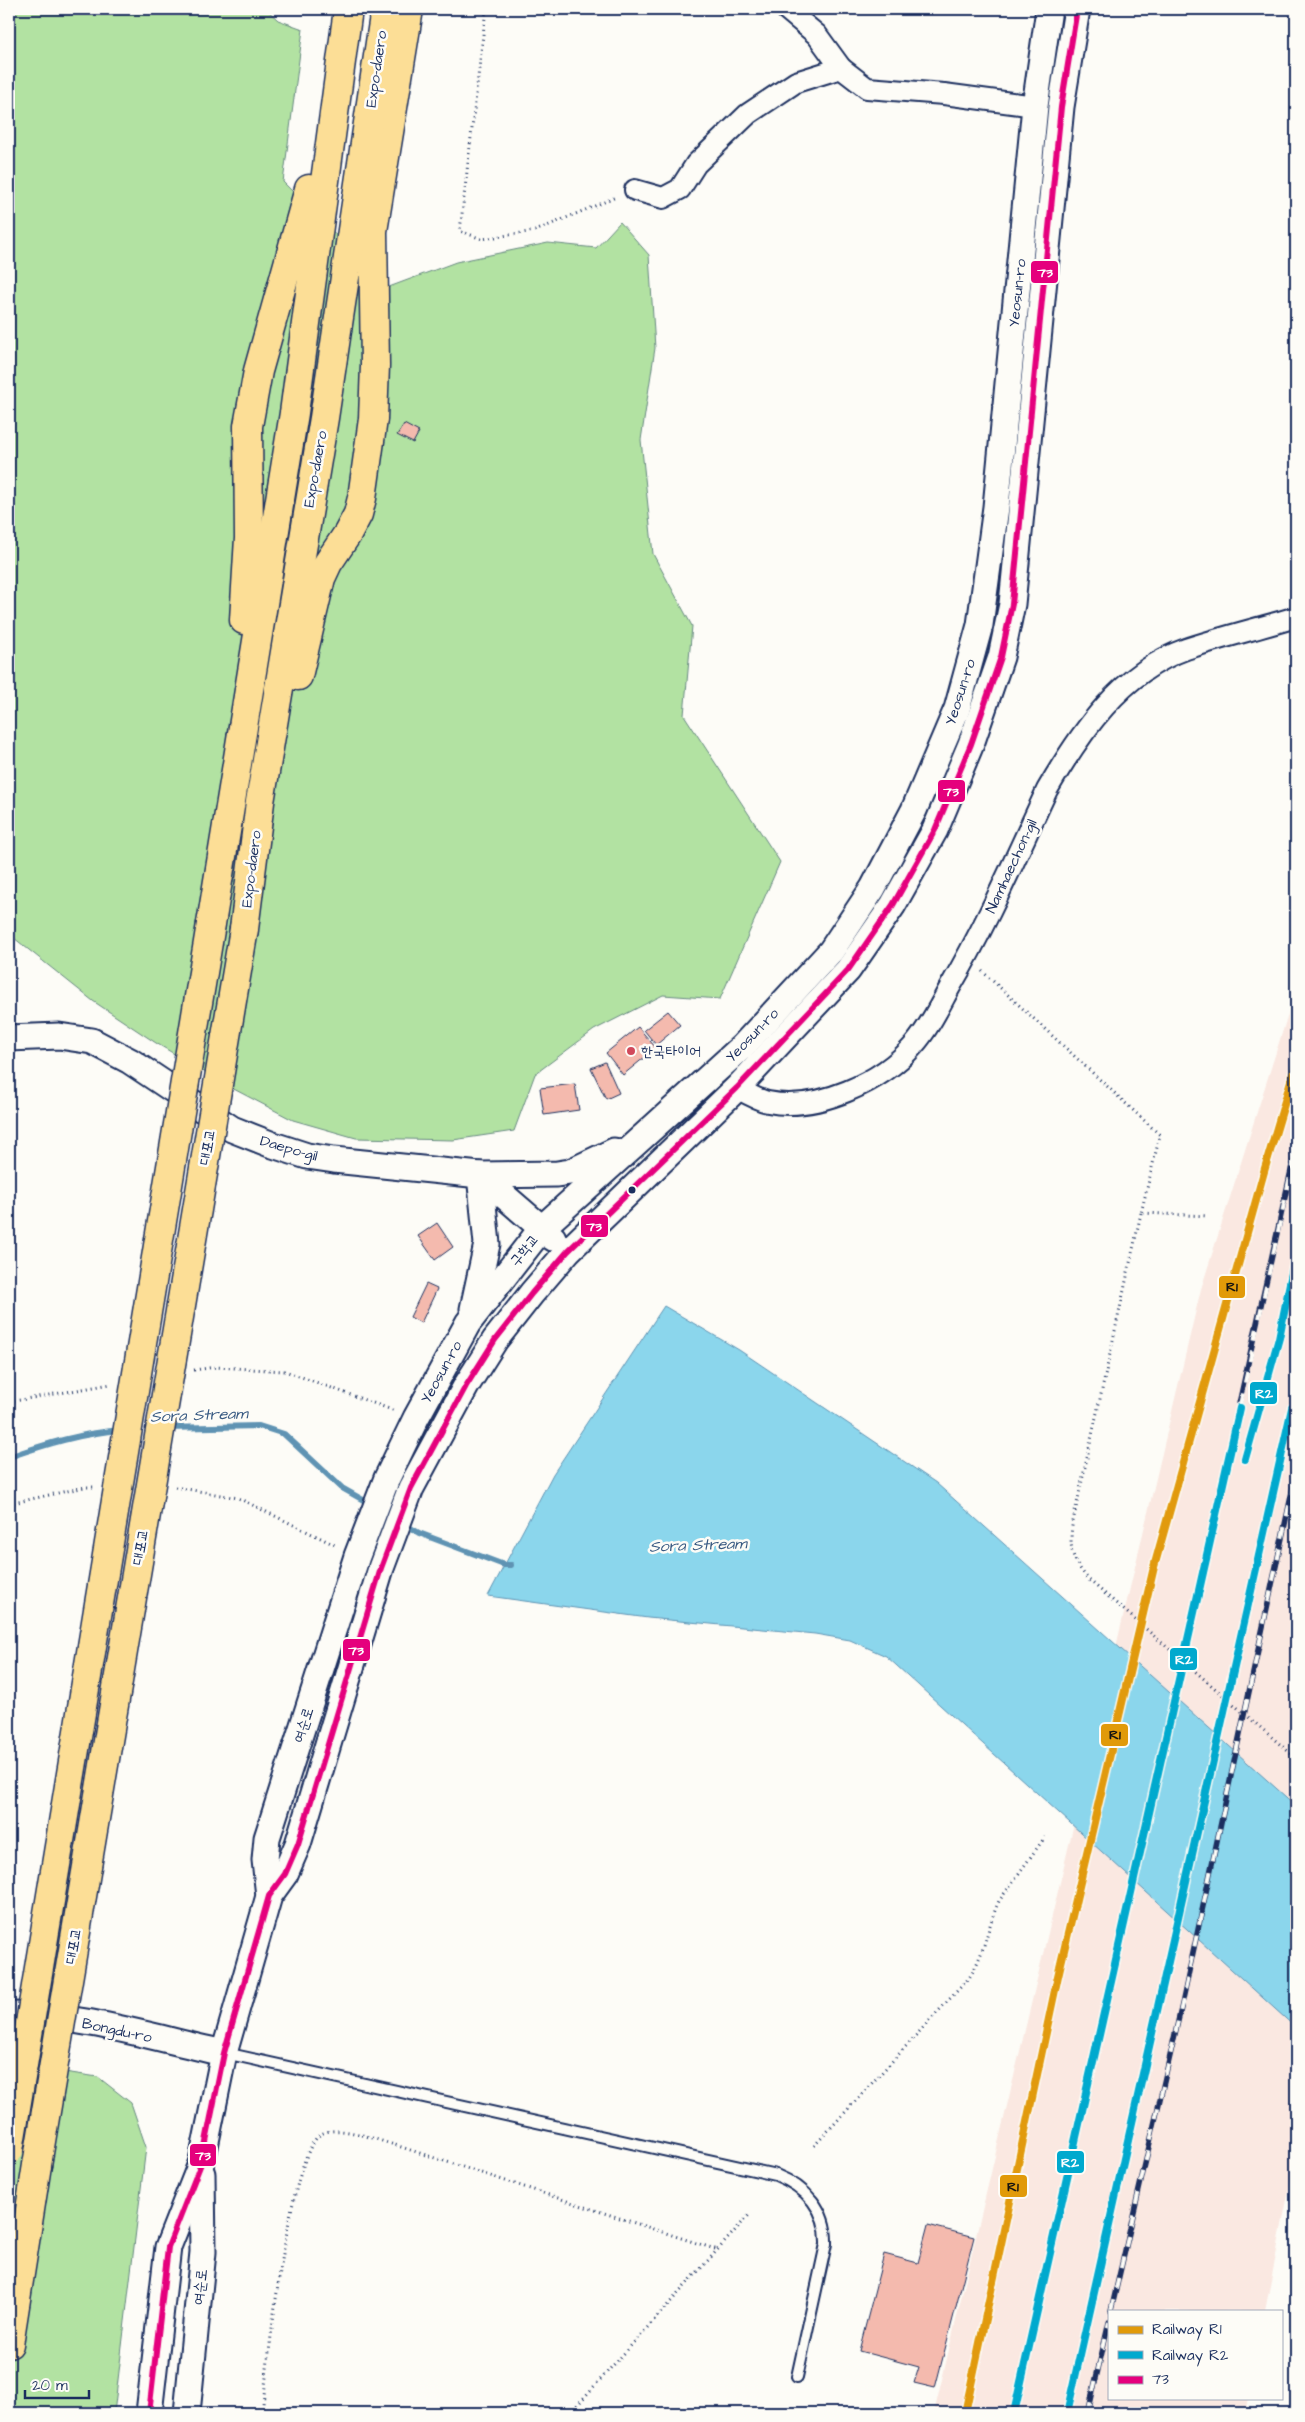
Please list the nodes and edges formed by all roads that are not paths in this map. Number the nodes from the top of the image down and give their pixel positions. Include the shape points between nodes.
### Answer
1 (329, 9) edge
2 (348, 9) edge
3 (385, 9) edge
4 (409, 9) edge
5 (786, 9) edge
6 (1049, 9) edge
7 (1077, 9) edge
8 (840, 68) junction
9 (1035, 106) junction
10 (635, 190) road end
11 (1296, 617) edge
12 (231, 794) junction
13 (260, 802) junction
14 (210, 924) joint
15 (244, 929) joint
16 (9, 1038) edge
17 (737, 1088) junction
18 (651, 1130) junction
19 (480, 1175) junction
20 (542, 1228) junction
21 (568, 1251) junction
22 (506, 1272) joint
23 (468, 1323) junction
24 (357, 1556) joint
25 (381, 1568) joint
26 (268, 1896) junction
27 (9, 2015) edge
28 (224, 2053) junction
29 (9, 2150) edge
30 (202, 2161) junction
31 (9, 2344) edge
32 (797, 2376) dead end
33 (148, 2413) edge
34 (187, 2413) edge

1 - 12 highway via 326,85 308,194 258,372 248,426 249,538
2 - 12 highway, Expo-daero via 294,413
3 - 13 highway, Expo-daero via 324,418
4 - 13 highway via 373,231 373,419 362,498 358,514 321,578 294,691
5 - 8 street via 817,35
6 - 9 street, Yeosun-ro
7 - 17 street, Yeosun-ro via 1062,107 1012,604 1001,657 971,744 935,830 893,905 848,970
8 - 9 street via 868,88
8 - 10 street via 796,82 748,114 696,164 680,189 663,198
9 - 18 street, Yeosun-ro via 980,626 957,709 914,810 873,888 831,951 742,1047
11 - 17 street, Namhaechon-gil via 1185,650 1142,672 1119,691 1078,740 1047,790 967,958 923,1034 912,1047 848,1092 820,1101 802,1104 767,1102
12 - 14 highway, Expo-daero
13 - 15 highway, Expo-daero
14 - 29 highway, 대포교, bridge
15 - 31 highway, 대포교, bridge
16 - 19 street, Daepo-gil via 59,1036 92,1041 130,1061 232,1129 307,1156
17 - 21 street, Yeosun-ro
18 - 19 street, Daepo-gil via 570,1172
18 - 20 street, Yeosun-ro
19 - 20 street
19 - 23 street via 487,1244 481,1281
20 - 21 street
20 - 22 street, 구학교
21 - 25 street, Yeosun-ro via 495,1340 466,1386 411,1488
22 - 23 street, Yeosun-ro
23 - 24 street, Yeosun-ro via 387,1478
24 - 26 street, 여순로 via 267,1838
25 - 26 street, 여순로 via 298,1844 285,1874
26 - 28 street, 여순로
27 - 28 street, Bongdu-ro via 80,2022
28 - 30 street, 여순로
28 - 32 lane via 776,2175 791,2181 812,2199 826,2233
30 - 33 street, 여순로 via 168,2247
30 - 34 street, 여순로 via 203,2252

